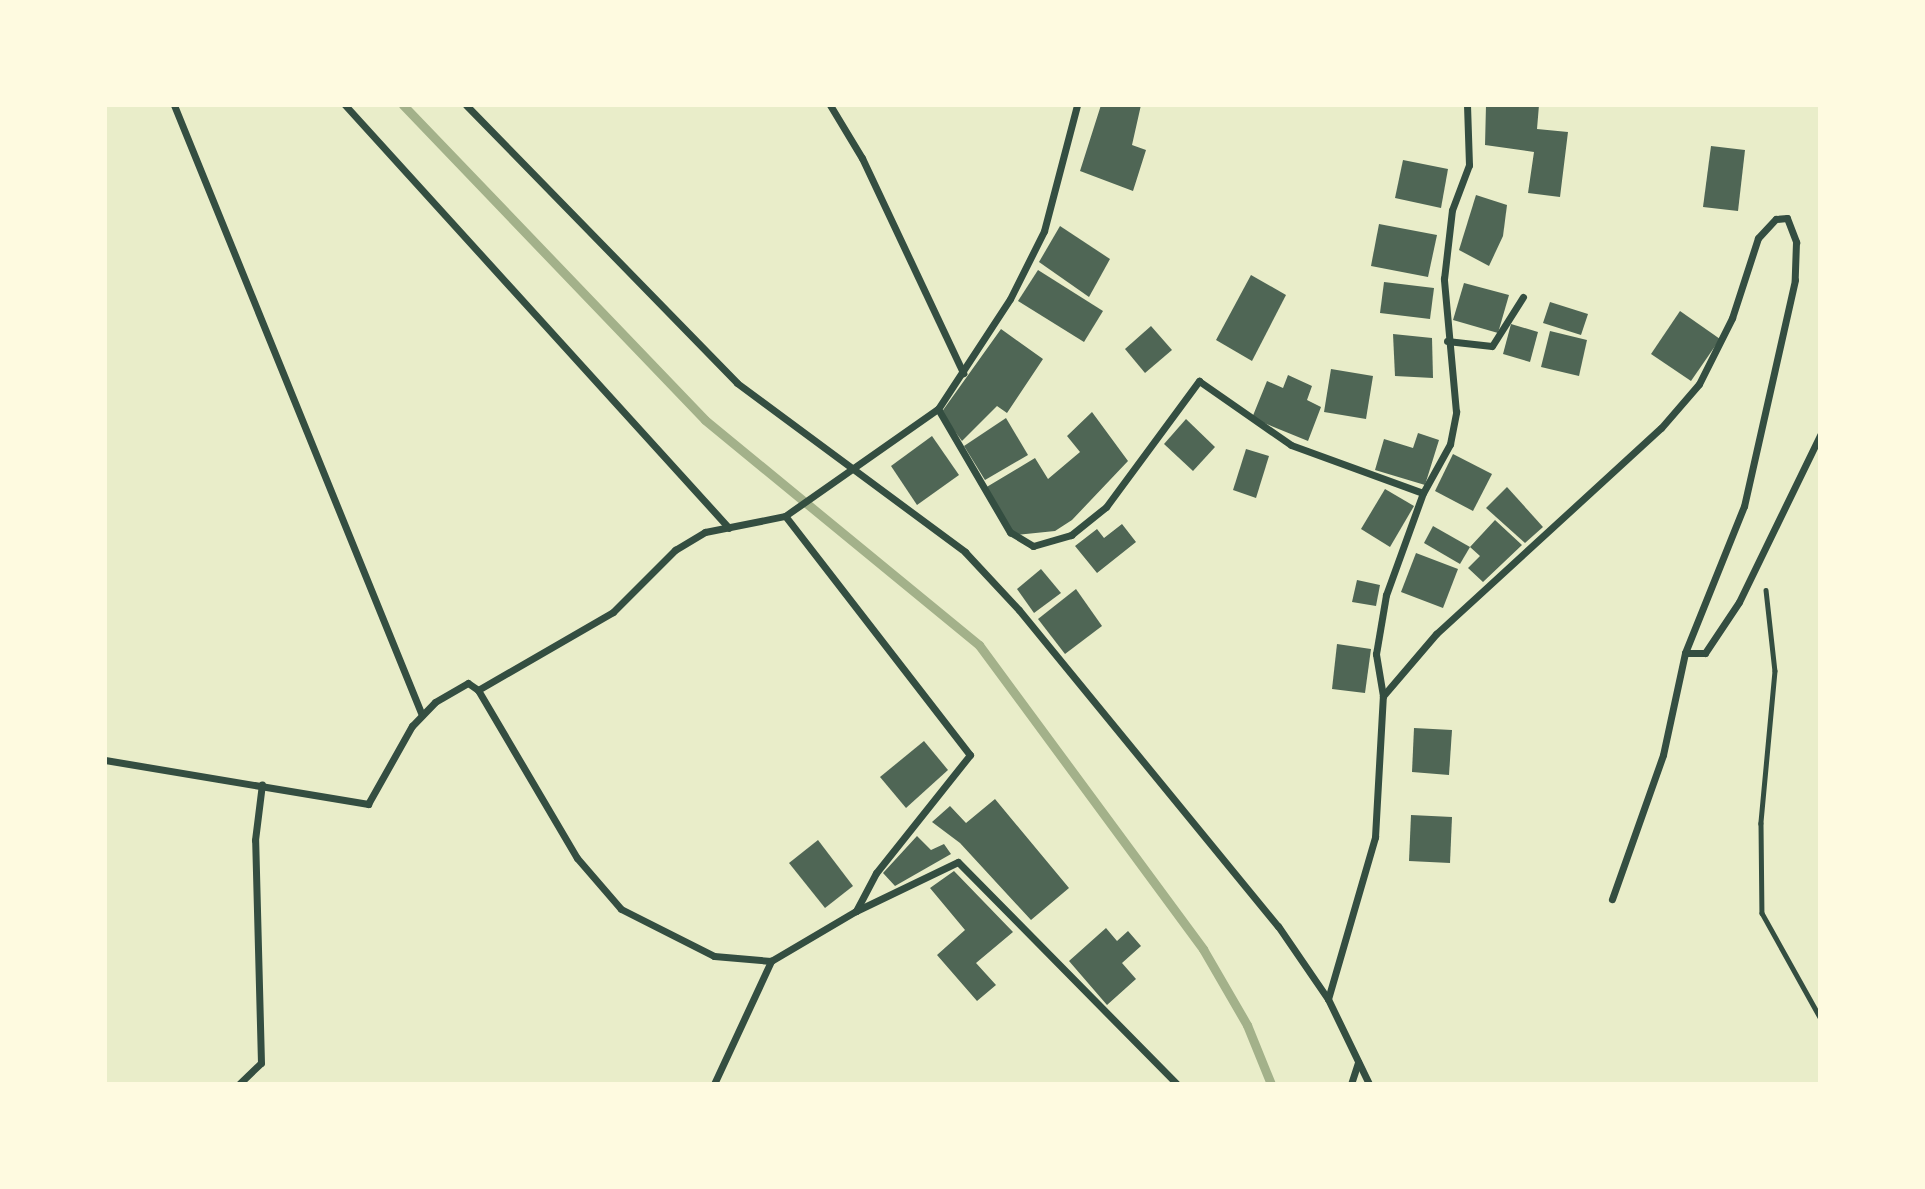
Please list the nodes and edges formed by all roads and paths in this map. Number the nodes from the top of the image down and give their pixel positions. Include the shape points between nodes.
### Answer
1 (174, 105) edge
2 (345, 105) edge
3 (466, 105) edge
4 (830, 105) edge
5 (1077, 105) edge
6 (1467, 105) edge
7 (1523, 297) dead end
8 (1447, 341) junction
9 (963, 373) junction
10 (938, 409) junction
11 (1820, 435) edge
12 (853, 470) junction
13 (1423, 493) junction
14 (785, 516) junction
15 (729, 528) junction
16 (1763, 558) junction
17 (1685, 653) junction
18 (478, 690) junction
19 (1383, 696) junction
20 (422, 715) junction
21 (105, 760) edge
22 (262, 784) junction
23 (1612, 899) dead end
24 (856, 911) junction
25 (771, 961) junction
26 (1328, 999) junction
27 (1820, 1017) edge
28 (1359, 1062) junction
29 (239, 1084) edge
30 (714, 1084) edge
31 (1177, 1084) edge
32 (1351, 1084) edge
33 (1369, 1084) edge

1 - 20 street
2 - 15 street
3 - 12 street via 665,316 787,424
4 - 9 street via 862,158
5 - 9 street via 1044,230
6 - 8 street via 1469,165 1446,240
7 - 8 street via 1492,346
8 - 13 street via 1456,412 1450,444
9 - 10 street
10 - 12 street
10 - 13 street via 1010,532 1033,546 1071,536 1106,507 1199,381 1291,445 1330,454
11 - 16 street
12 - 14 street
12 - 26 street via 965,552 1019,610 1278,926
13 - 19 street via 1386,595 1376,654
14 - 15 street
14 - 24 street via 970,755 876,873
15 - 18 street via 705,532 675,550 613,612
16 - 17 street via 1705,653
16 - 27 path via 1775,671 1761,823 1762,913
17 - 19 street via 1736,538 1770,401 1798,260 1787,218 1776,219 1758,239 1732,318 1699,384 1661,428 1436,634
17 - 23 street via 1663,755
18 - 20 street via 468,683
18 - 25 street via 577,858 621,909 714,956
19 - 26 street via 1375,837
20 - 22 street via 368,804
21 - 22 street
22 - 29 street via 255,840 261,1063
24 - 25 street
24 - 31 street via 958,862
25 - 30 street
26 - 28 street
28 - 32 street
28 - 33 street

